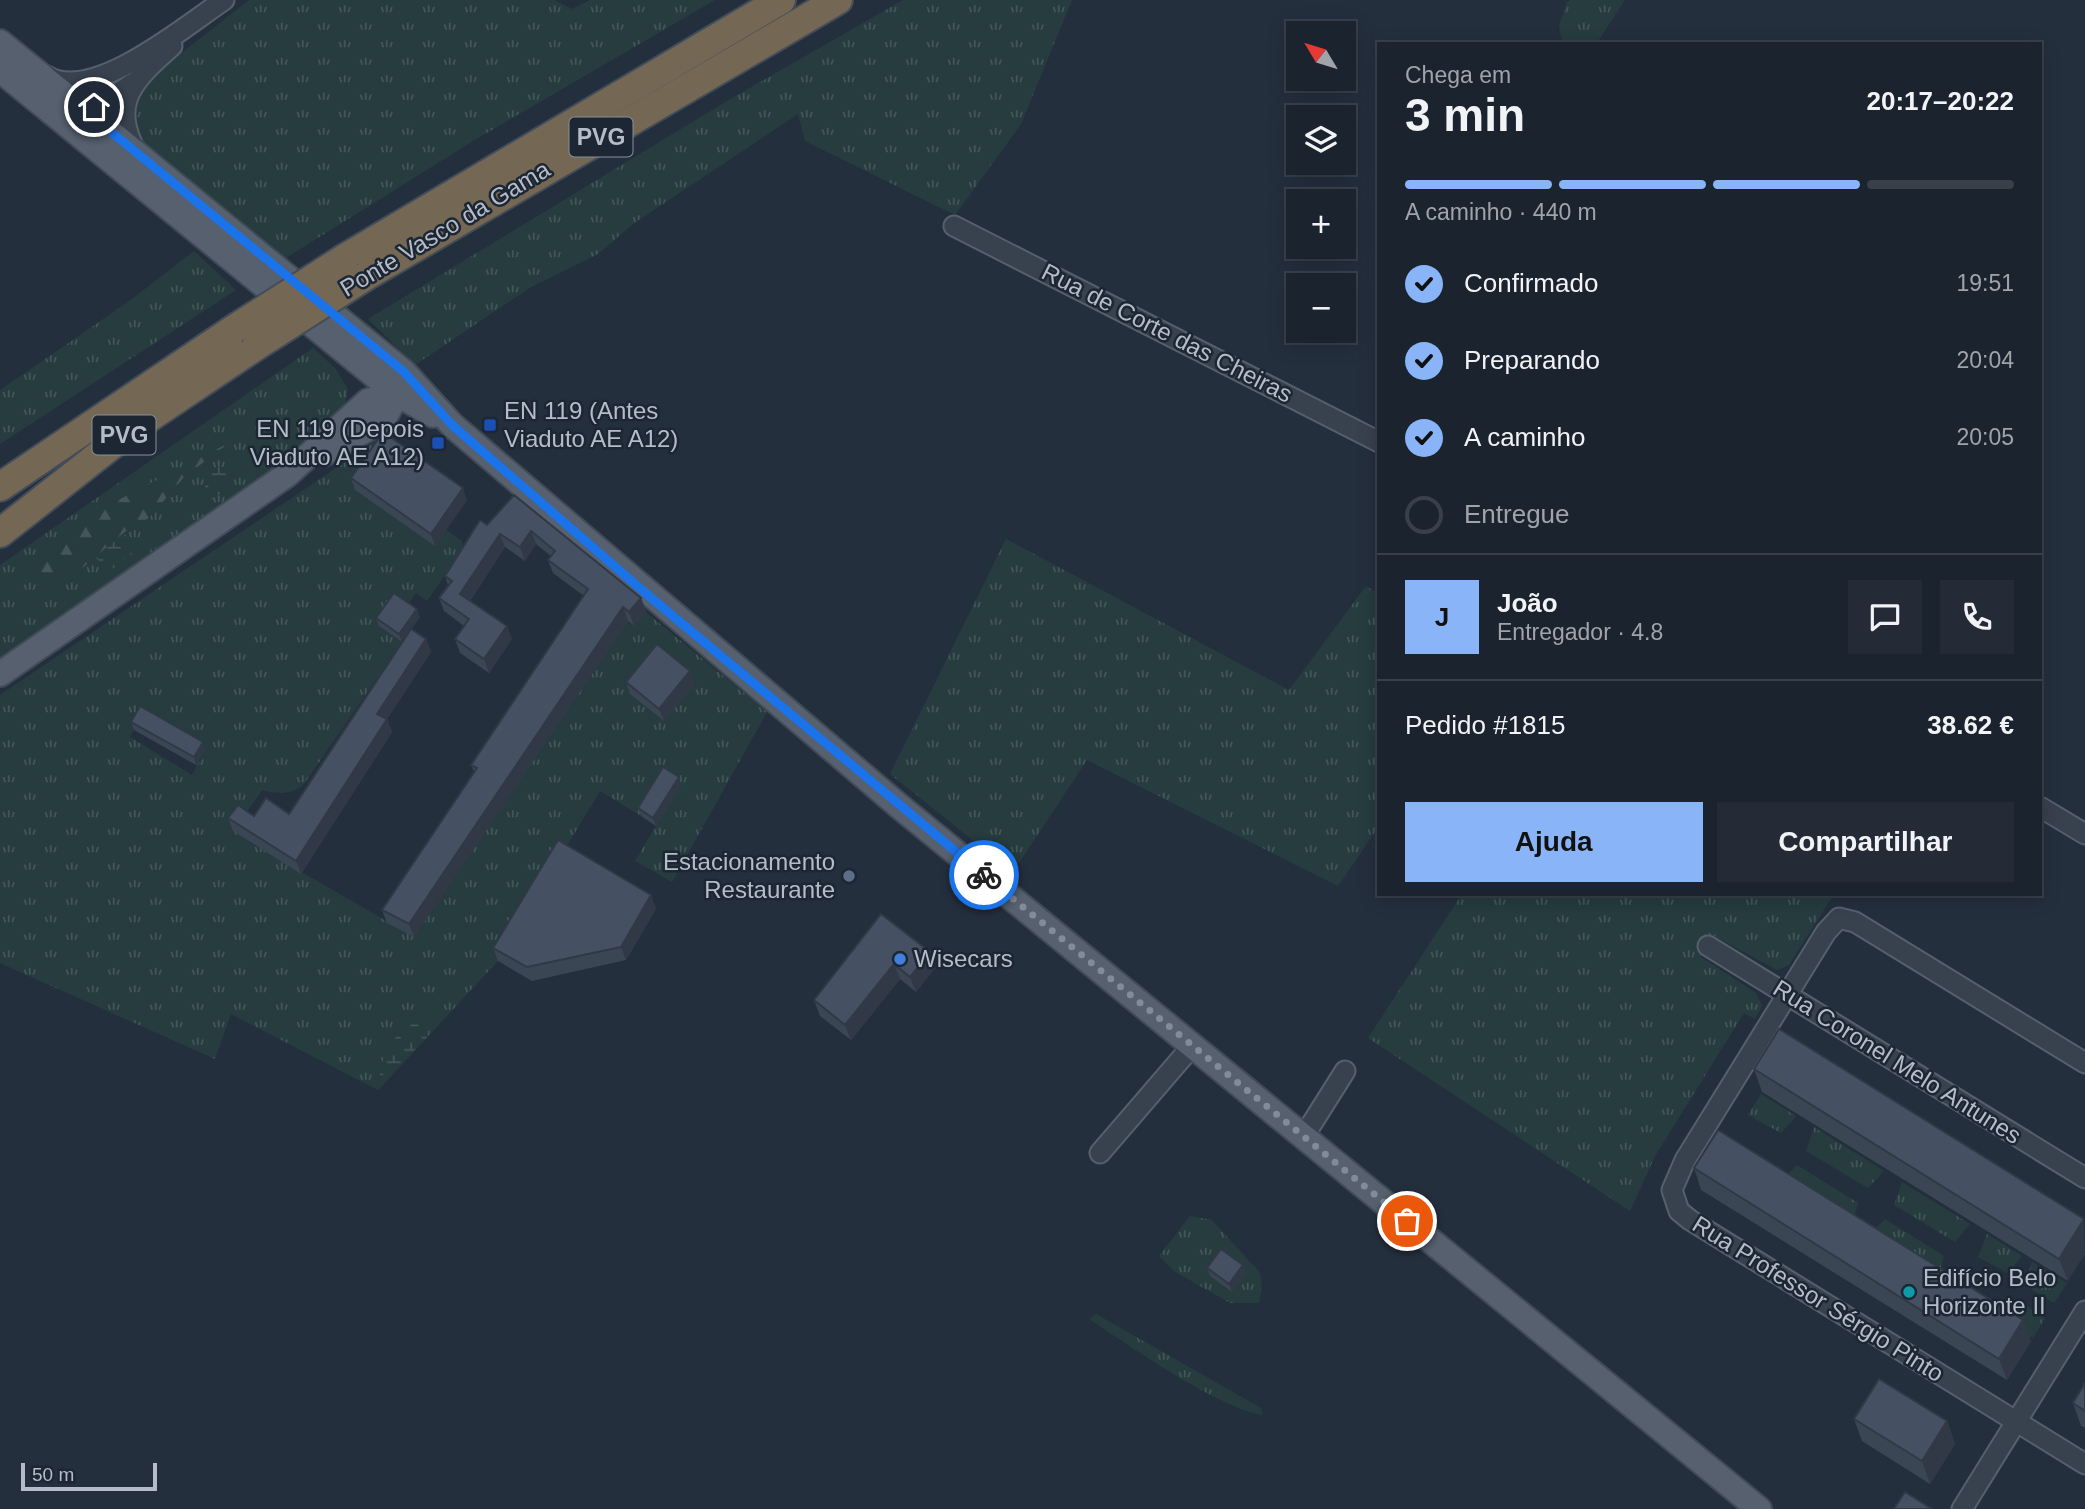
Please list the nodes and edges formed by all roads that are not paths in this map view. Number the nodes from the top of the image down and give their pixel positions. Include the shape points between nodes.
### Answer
1 (226, 0) edge
2 (781, 0) edge
3 (838, 0) edge
4 (0, 42) edge
5 (0, 59) edge
6 (29, 65) junction
7 (0, 70) edge
8 (113, 71) junction
9 (140, 75) junction
10 (82, 108) junction
11 (95, 148) junction
12 (138, 156) junction
13 (954, 226) dead end
14 (355, 267) junction
15 (245, 337) junction
16 (331, 341) junction
17 (403, 385) junction
18 (342, 425) junction
19 (1377, 441) edge
20 (288, 474) junction
21 (0, 487) edge
22 (0, 533) edge
23 (0, 674) edge
24 (2042, 808) edge
25 (2085, 834) edge
26 (1708, 946) dead end
27 (1788, 994) junction
28 (1193, 1045) junction
29 (2085, 1063) edge
30 (1345, 1071) dead end
31 (1304, 1136) junction
32 (1100, 1153) dead end
33 (2085, 1178) edge
34 (2085, 1311) edge
35 (2017, 1422) junction
36 (2085, 1464) edge
37 (1759, 1509) edge
38 (1962, 1509) edge

1 - 8 street
1 - 9 street
2 - 14 highway, Ponte Vasco da Gama / PVG
3 - 14 highway, Ponte Vasco da Gama / PVG
4 - 6 main road
5 - 10 street via 56,102
6 - 8 street via 65,83 86,82
6 - 10 main road
7 - 11 main road
8 - 10 street via 89,88
9 - 10 street via 114,98
9 - 12 street via 127,95 124,116
10 - 11 street via 86,134
10 - 12 main road
11 - 16 main road
12 - 17 main road
13 - 19 street, Rua de Corte das Cheiras
14 - 15 highway, Ponte Vasco da Gama / PVG, bridge
15 - 21 highway, Ponte Vasco da Gama / PVG
15 - 22 highway, Ponte Vasco da Gama / PVG
16 - 17 main road
16 - 18 main road via 350,366 356,384 355,405
17 - 18 main road via 368,401
17 - 20 main road via 383,420
17 - 28 main road via 899,806
18 - 20 main road
20 - 23 main road
24 - 25 street
26 - 27 street, Rua Coronel Melo Antunes
27 - 29 street, Rua Professor Sérgio Pinto via 1839,918 1855,922
27 - 33 street, Rua Coronel Melo Antunes
27 - 35 street, Rua Professor Sérgio Pinto via 1674,1179 1675,1205 1690,1220
28 - 31 main road
28 - 32 street
30 - 31 street
31 - 37 main road
34 - 35 street
35 - 36 street, Rua Professor Sérgio Pinto
35 - 38 street

